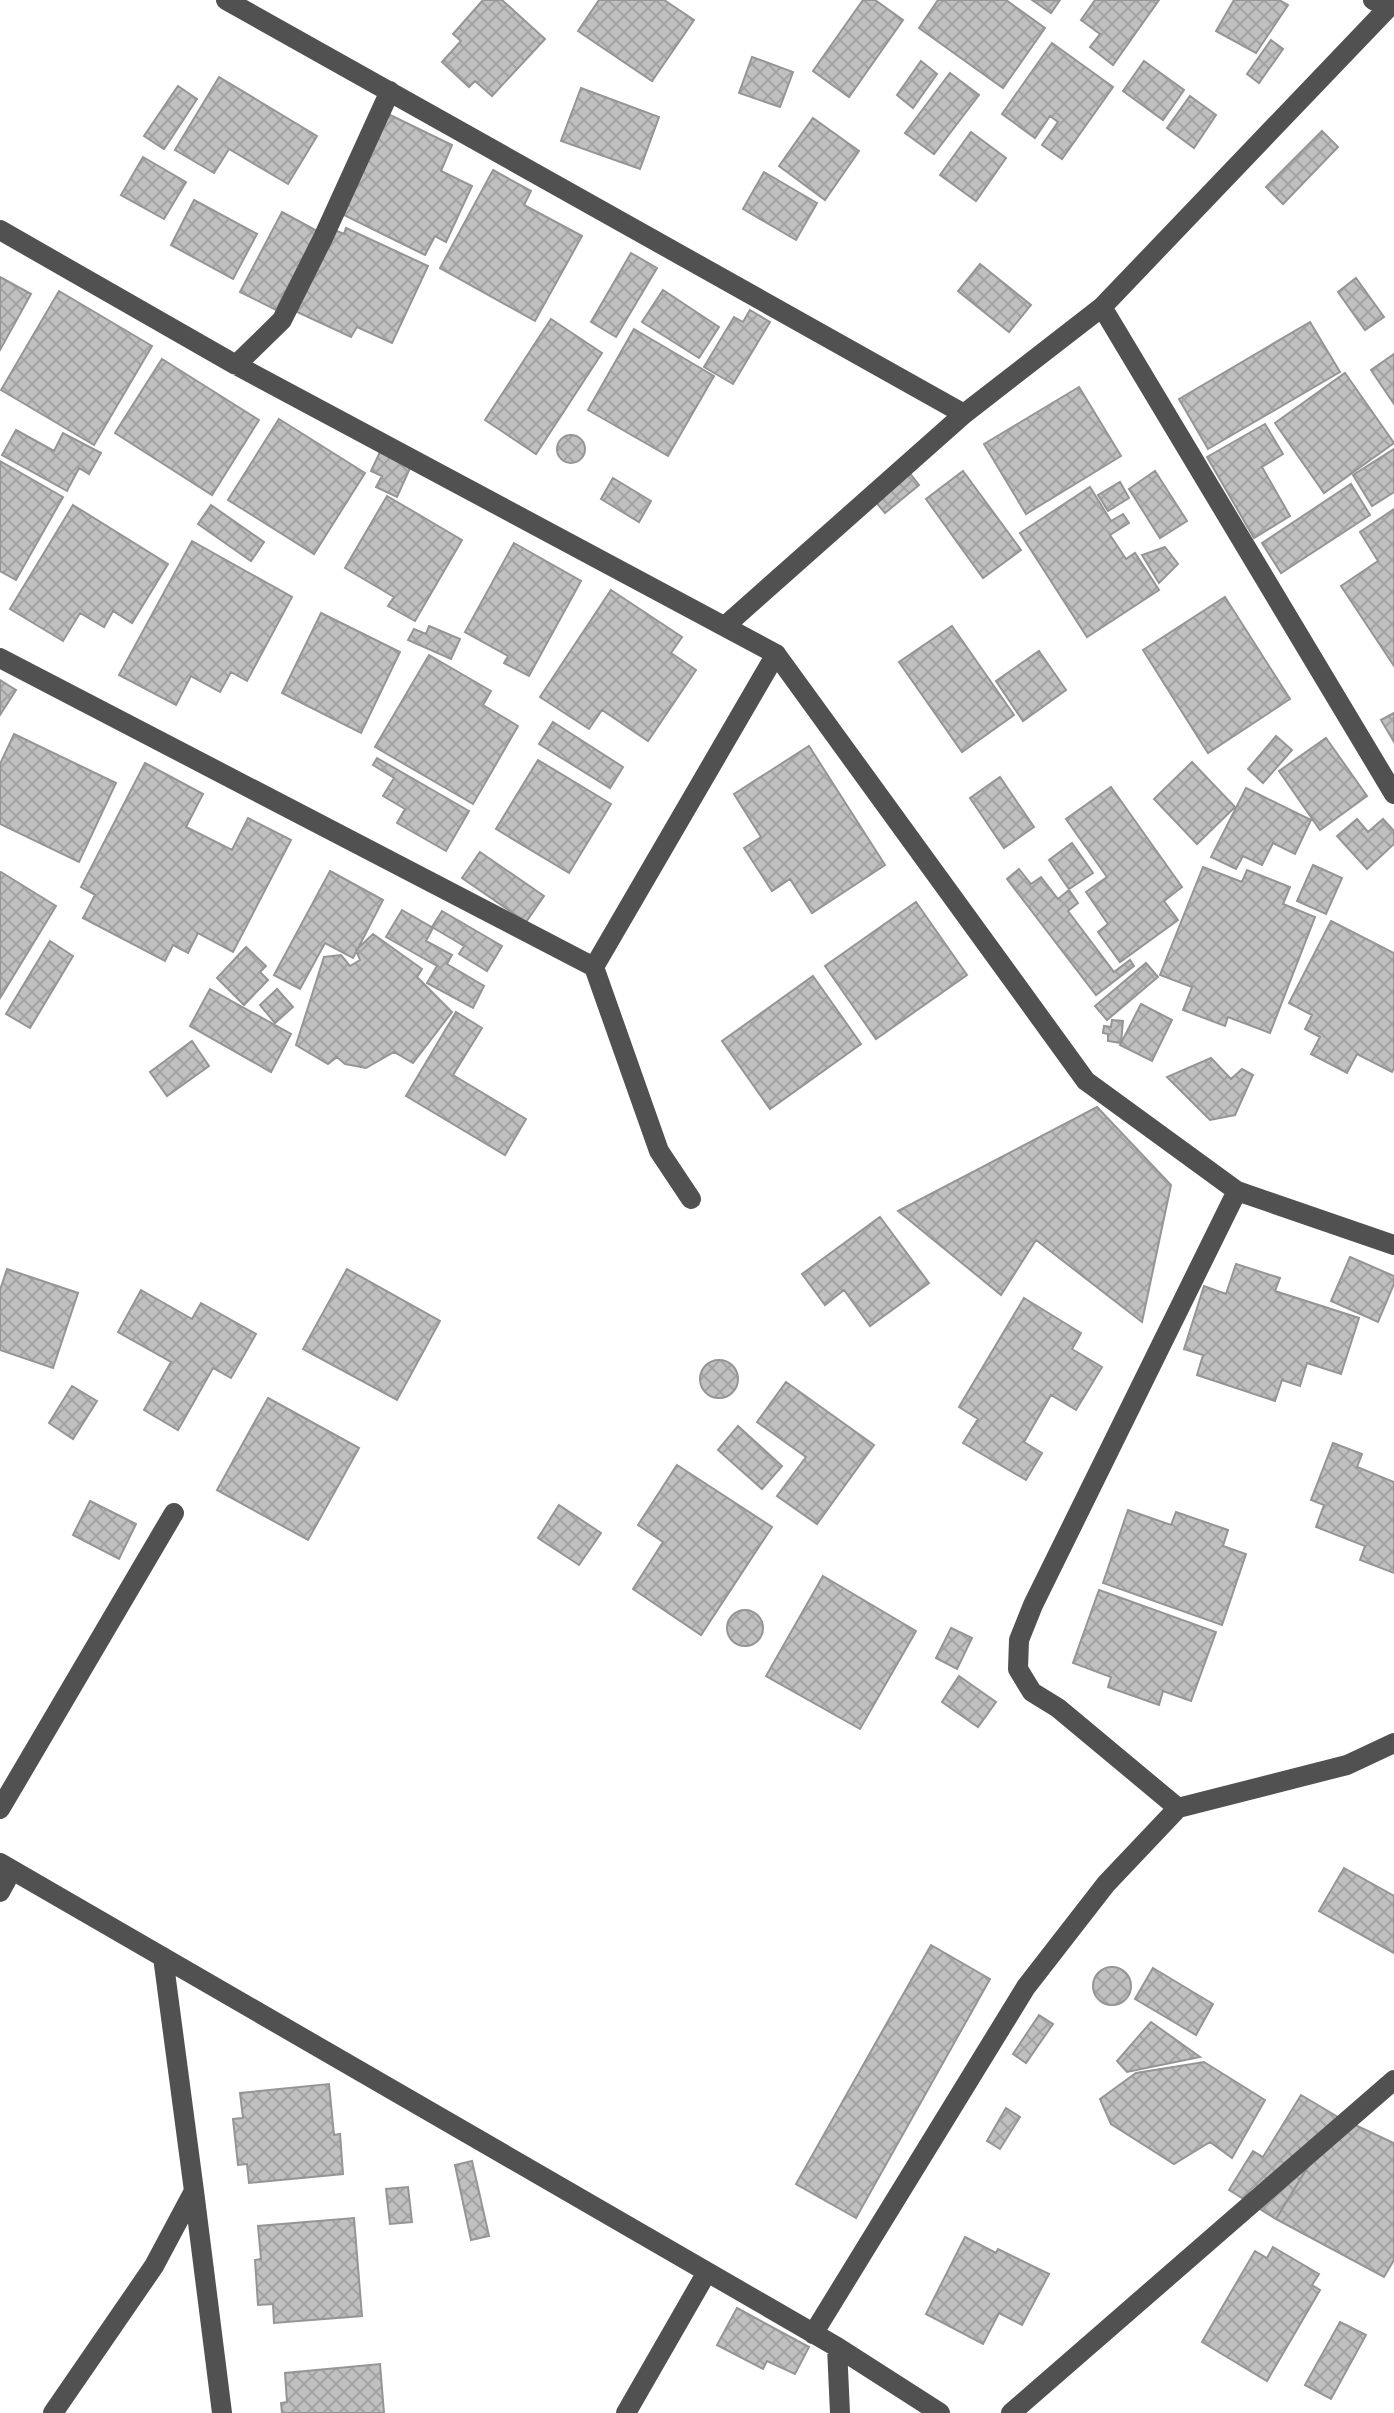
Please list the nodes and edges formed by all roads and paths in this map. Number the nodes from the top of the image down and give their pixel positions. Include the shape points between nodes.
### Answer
1 (226, 0) edge
2 (1386, 6) edge
3 (390, 91) junction
4 (0, 230) edge
5 (1102, 307) junction
6 (236, 365) junction
7 (964, 414) junction
8 (725, 626) junction
9 (776, 654) junction
10 (0, 658) edge
11 (1394, 794) edge
12 (594, 967) junction
13 (1237, 1191) junction
14 (691, 1199) dead end
15 (1394, 1245) edge
16 (174, 1513) dead end
17 (1394, 1743) edge
18 (1178, 1808) junction
19 (0, 1809) edge
20 (6, 1867) edge
21 (0, 1892) edge
22 (163, 1957) junction
23 (1394, 2080) edge
24 (194, 2191) junction
25 (707, 2272) junction
26 (813, 2334) junction
27 (837, 2347) junction
28 (53, 2413) edge
29 (222, 2413) edge
30 (626, 2413) edge
31 (840, 2413) edge
32 (940, 2413) edge
33 (1011, 2413) edge

1 - 3 street
2 - 5 street
3 - 6 street via 282,320
3 - 7 street
4 - 6 street
5 - 7 street
5 - 11 street
6 - 8 street
7 - 8 street
8 - 9 street
9 - 12 street
9 - 13 street via 1086,1081
10 - 12 street
12 - 14 street via 659,1151
13 - 15 street
13 - 18 street via 1019,1640 1018,1669 1032,1692
16 - 19 street
17 - 18 street via 1347,1765
18 - 26 street via 1106,1884 1026,1987
20 - 21 street
20 - 22 street
22 - 24 street
22 - 25 street
23 - 33 street
24 - 28 street via 154,2266
24 - 29 street
25 - 26 street
25 - 30 street
26 - 27 street
27 - 31 street
27 - 32 street

